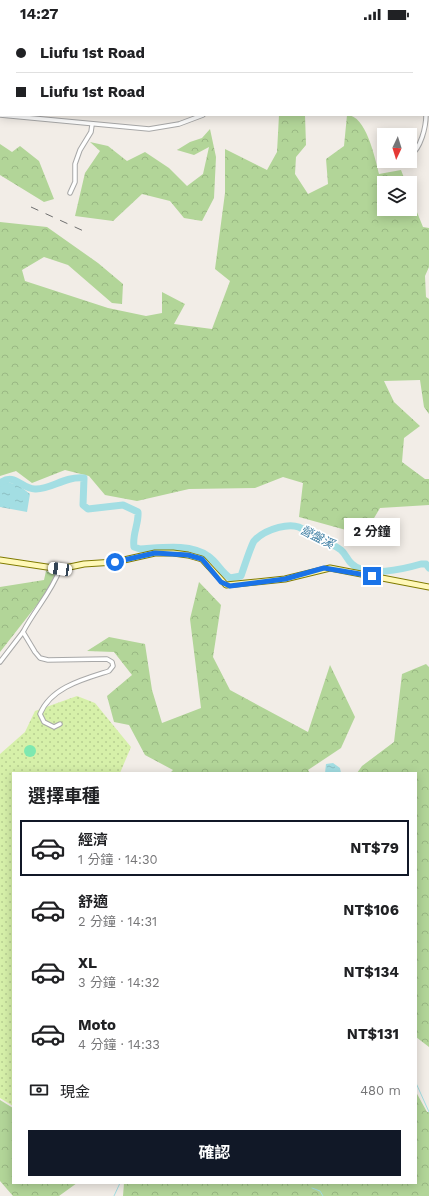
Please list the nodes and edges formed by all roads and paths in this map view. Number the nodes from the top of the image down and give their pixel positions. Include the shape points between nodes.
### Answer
1 (10, 116) edge
2 (200, 116) edge
3 (426, 116) edge
4 (92, 124) junction
5 (417, 147) edge
6 (70, 194) dead end
7 (0, 560) edge
8 (60, 569) junction
9 (429, 586) edge
10 (23, 632) junction
11 (0, 662) edge
12 (60, 724) dead end

1 - 4 street
2 - 4 street via 179,124 149,130
3 - 5 street via 426,125
4 - 6 street via 91,132 75,164 75,182
7 - 8 street
8 - 9 street via 115,562 155,553 173,553 202,559 226,585 285,579 330,568
8 - 10 street via 54,586
10 - 11 street
10 - 12 street via 40,658 107,659 112,662 113,666 109,671 66,687 44,705 40,714 44,722 54,727

